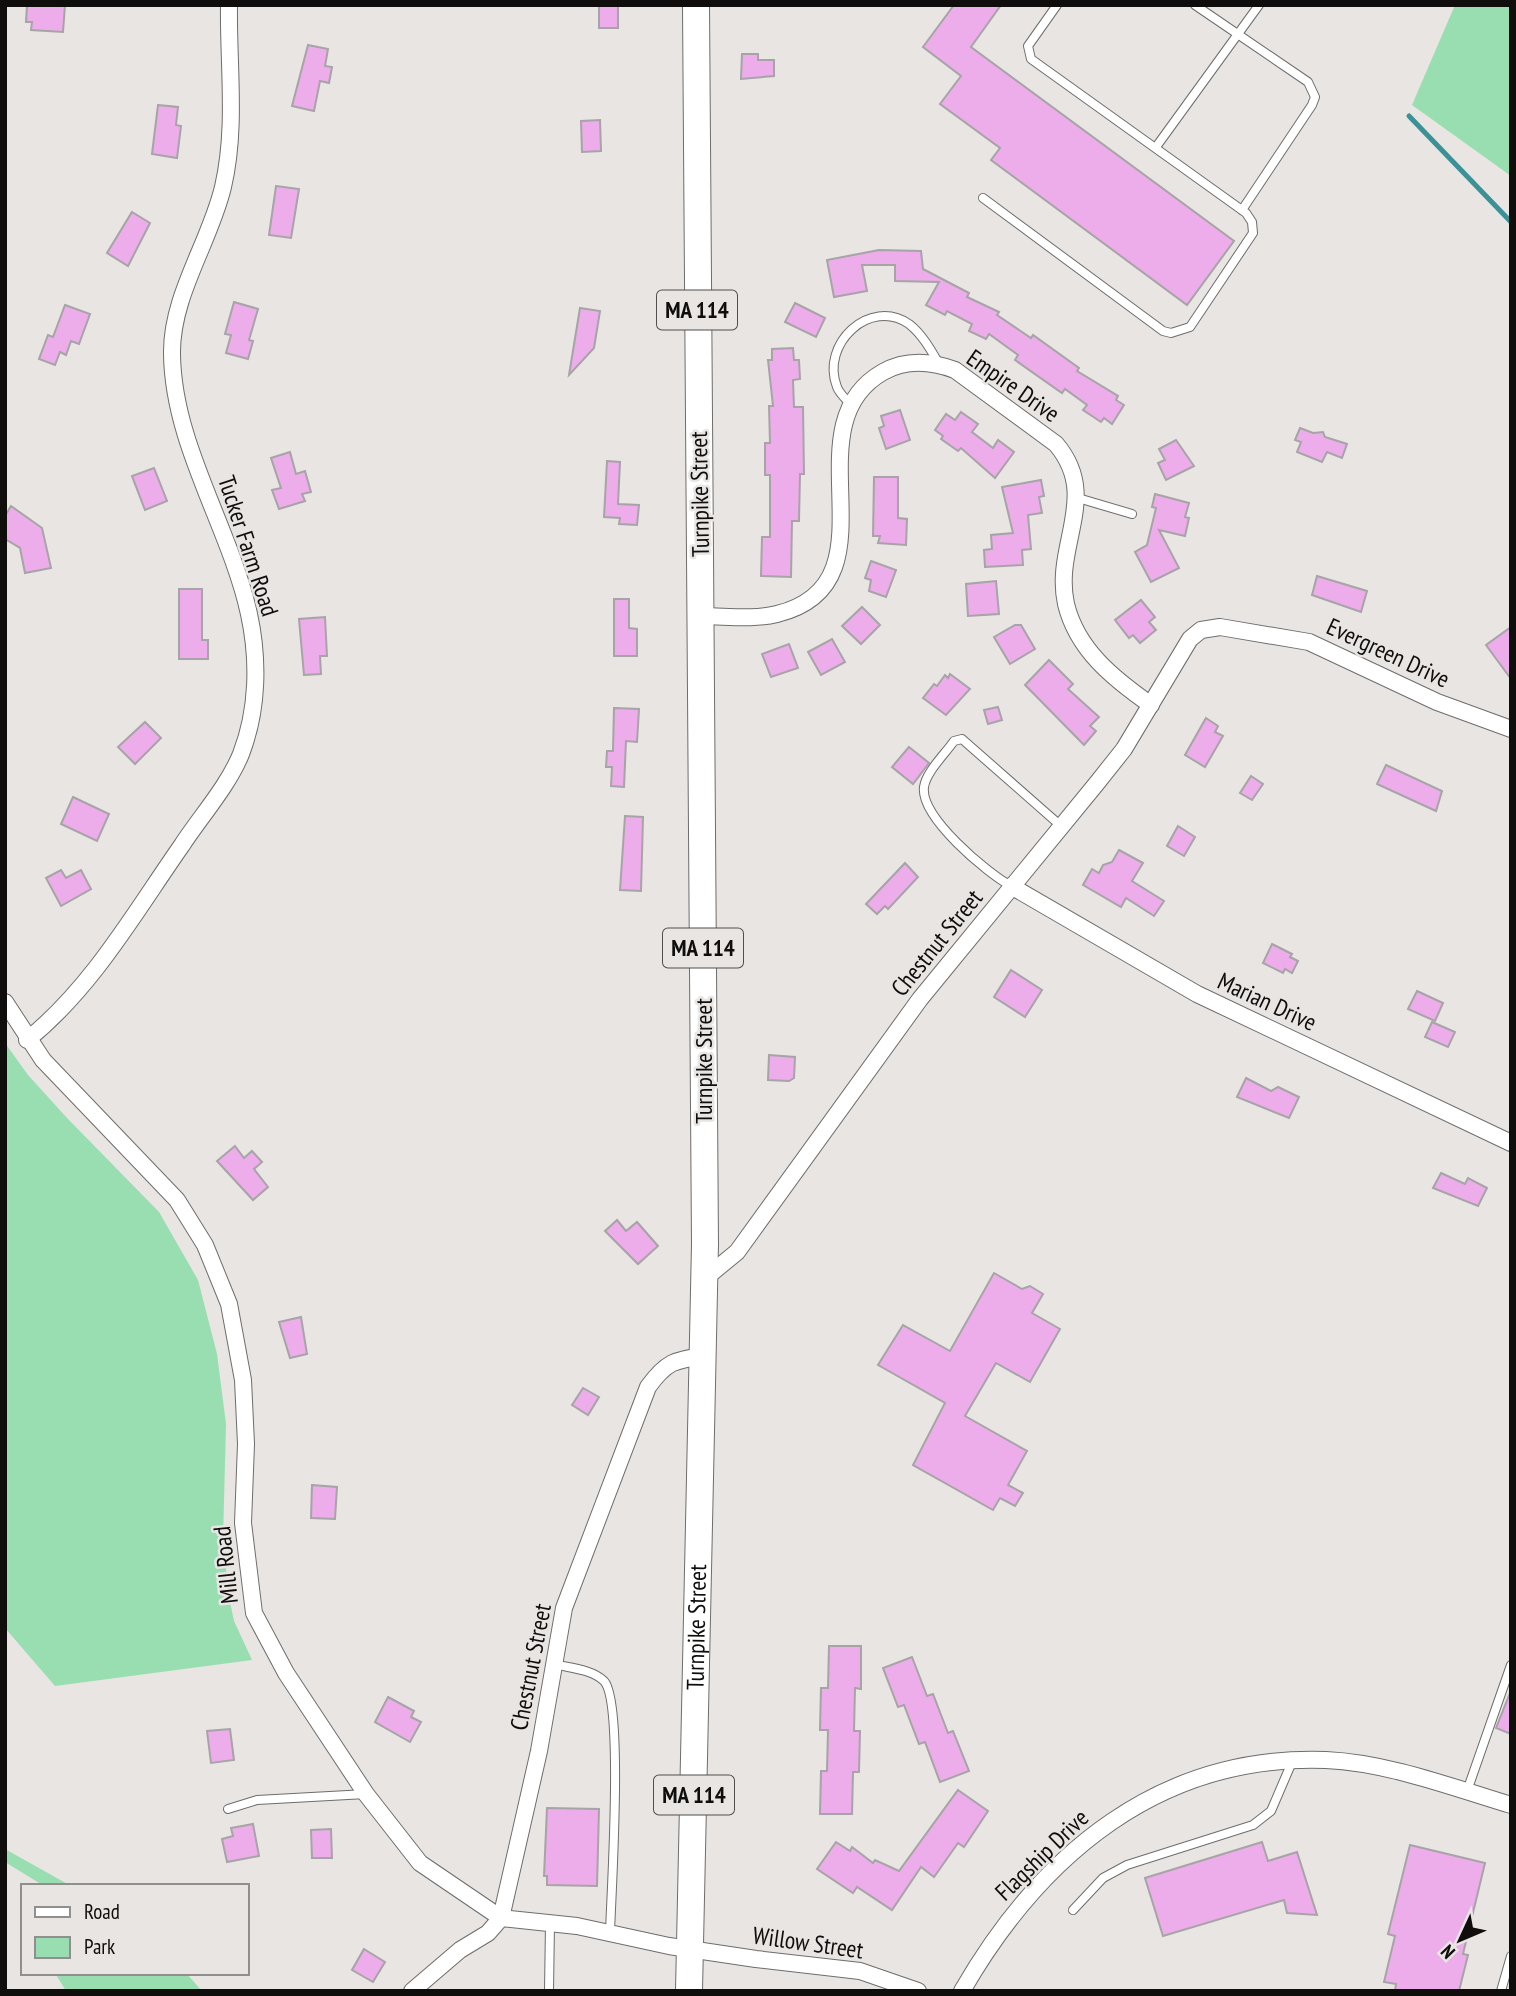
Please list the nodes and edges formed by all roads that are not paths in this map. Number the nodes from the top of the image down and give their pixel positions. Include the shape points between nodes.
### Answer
1 (229, 5) edge
2 (696, 5) edge
3 (1057, 5) edge
4 (1195, 5) edge
5 (1259, 5) edge
6 (1237, 36) junction
7 (1156, 147) junction
8 (983, 198) dead end
9 (1242, 210) junction
10 (939, 364) junction
11 (850, 404) junction
12 (1078, 498) junction
13 (1132, 514) dead end
14 (702, 616) junction
15 (1201, 629) joint
16 (1150, 705) junction
17 (1511, 729) edge
18 (1061, 826) junction
19 (1012, 886) junction
20 (5, 1002) edge
21 (27, 1040) junction
22 (1511, 1143) edge
23 (703, 1280) junction
24 (704, 1356) junction
25 (554, 1664) junction
26 (1511, 1665) edge
27 (1293, 1761) junction
28 (1466, 1791) junction
29 (366, 1794) junction
30 (1511, 1805) edge
31 (228, 1809) dead end
32 (1073, 1910) dead end
33 (501, 1918) junction
34 (550, 1923) junction
35 (610, 1933) junction
36 (690, 1948) junction
37 (1511, 1956) edge
38 (412, 1991) edge
39 (549, 1991) edge
40 (689, 1991) edge
41 (918, 1991) edge
42 (962, 1991) edge
43 (1502, 1991) edge

1 - 21 street, Tucker Farm Road via 231,116 223,185 178,314 172,376 179,411 249,614 256,678 252,714 240,755 205,811 95,969 66,1005
2 - 14 highway, Turnpike Street / MA 114
3 - 7 lane via 1028,46 1031,59
4 - 6 lane
5 - 6 lane
6 - 7 lane
6 - 9 lane via 1308,82 1315,97
7 - 9 lane
8 - 9 lane via 1171,333 1190,327 1247,244 1252,222
10 - 11 street, Empire Drive via 903,364 888,369 863,386
10 - 11 lane via 910,325 875,314 854,328 837,349 833,368 837,388
10 - 12 street, Empire Drive via 955,370 1056,444 1072,466
11 - 14 street, Empire Drive via 842,429 839,556 824,586 793,610 774,615
12 - 13 lane
12 - 16 street, Empire Drive via 1064,572 1069,614 1096,660
14 - 23 highway, Turnpike Street / MA 114
15 - 16 street, Chestnut Street via 1190,639
15 - 17 street, Evergreen Drive via 1220,627 1309,642 1437,702
16 - 18 street, Chestnut Street via 1124,748
18 - 19 street, Chestnut Street
18 - 19 lane via 962,739 954,741 925,782 927,802 934,817 989,874
19 - 22 street, Marian Drive via 1198,994
19 - 23 street, Chestnut Street via 920,999 737,1252
20 - 21 street, Mill Road
21 - 29 street, Mill Road via 177,1200 217,1272 229,1304 243,1380 243,1523 254,1613 286,1674
23 - 24 highway, Turnpike Street / MA 114
24 - 25 street, Chestnut Street via 662,1367 648,1387 564,1608
24 - 36 highway, Turnpike Street / MA 114
25 - 33 street, Chestnut Street
25 - 35 lane via 596,1674 607,1683 613,1706
26 - 28 lane
27 - 28 street, Flagship Drive via 1364,1765
27 - 32 lane via 1271,1811 1253,1825 1126,1866 1103,1878
27 - 42 street, Flagship Drive via 1252,1765 1187,1781 1115,1817 1027,1895 986,1948
28 - 30 street, Flagship Drive
29 - 31 lane via 257,1800
29 - 33 street, Mill Road via 420,1863
33 - 34 street, Mill Road
33 - 38 street
34 - 35 street, Mill Road
34 - 39 lane
35 - 36 street, Mill Road
36 - 40 highway, Turnpike Street / MA 114
36 - 41 street, Willow Street via 860,1971
37 - 43 lane

